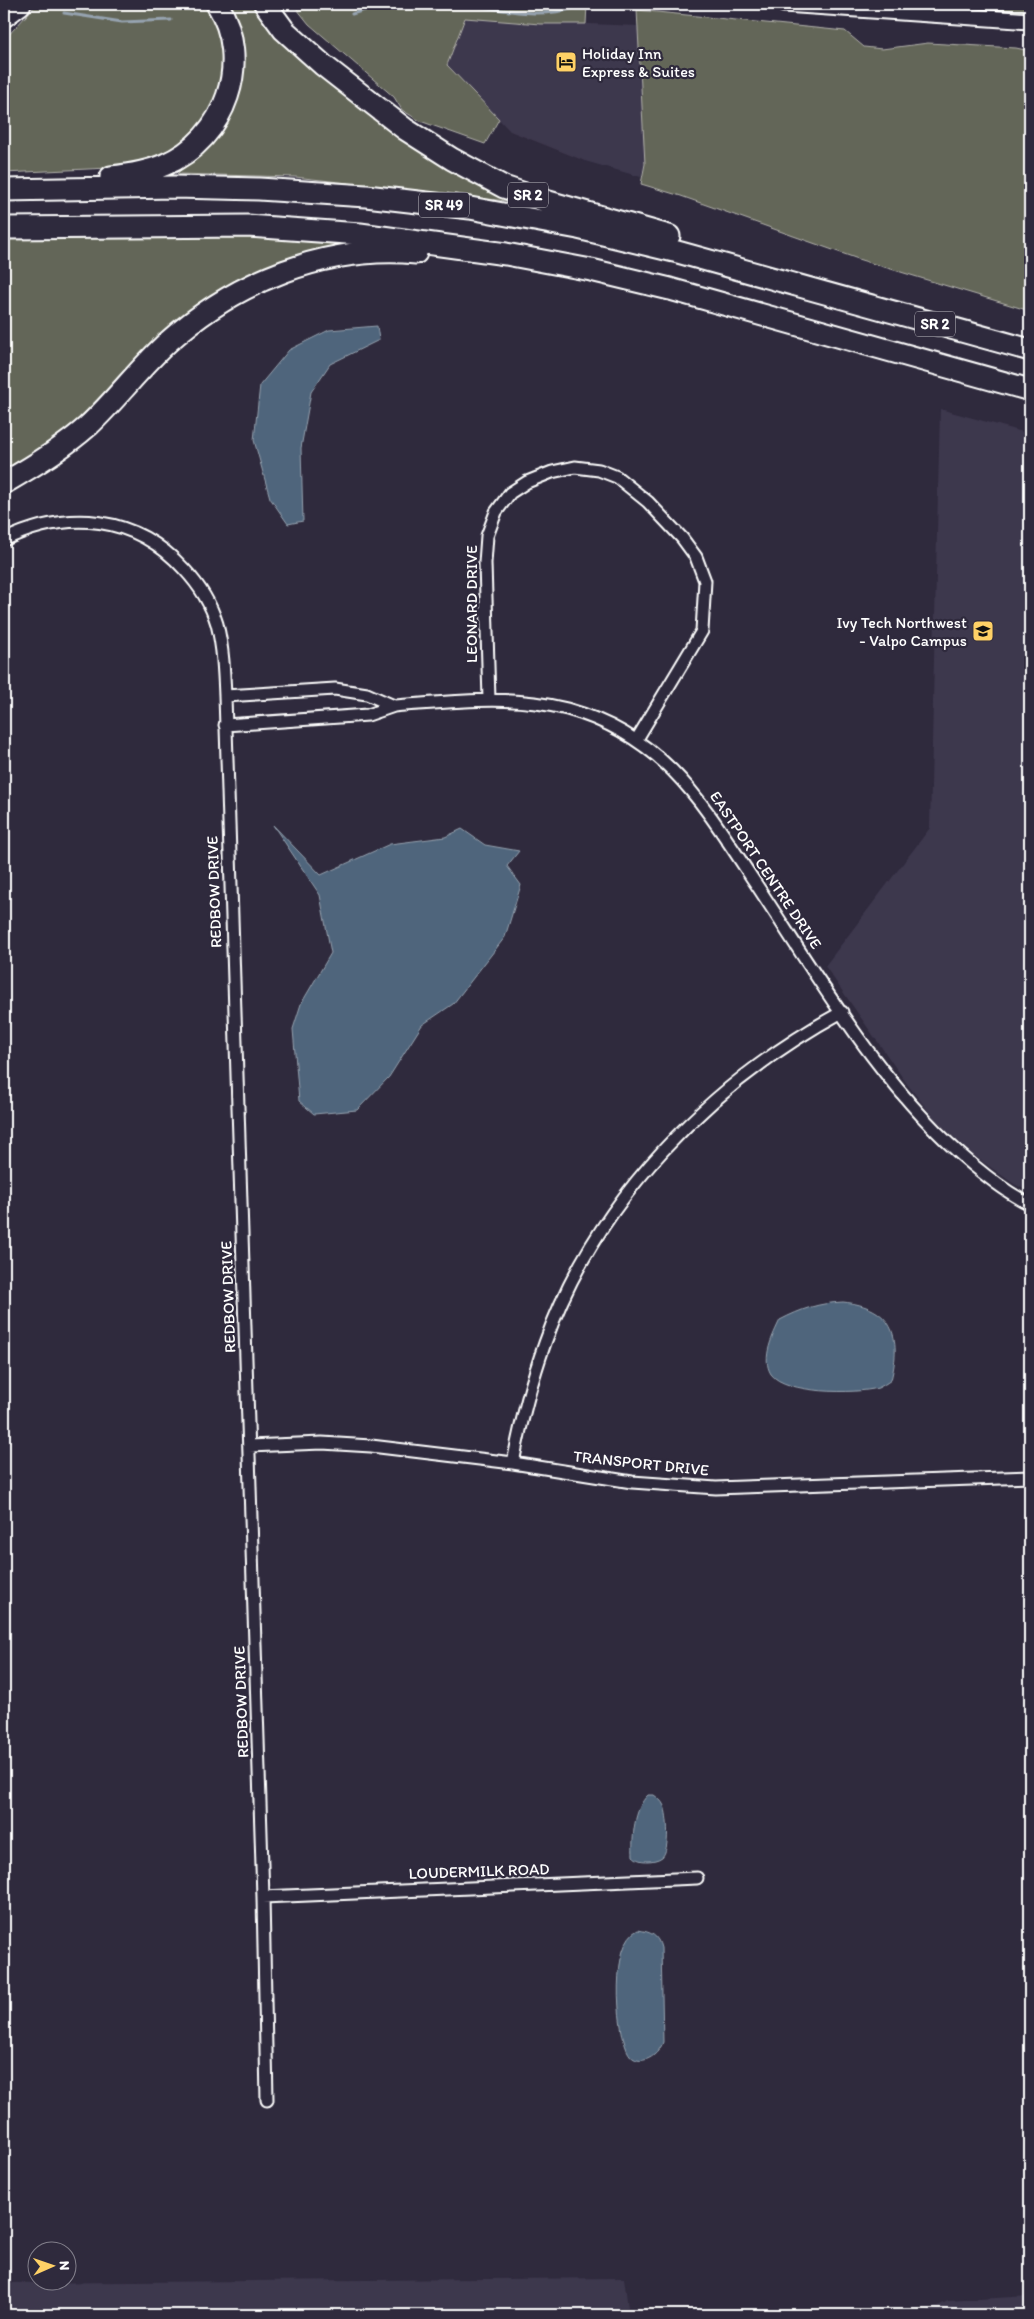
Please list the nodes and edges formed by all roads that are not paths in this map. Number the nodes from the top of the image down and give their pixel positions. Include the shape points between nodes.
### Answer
1 (20, 4) edge
2 (216, 4) edge
3 (265, 4) edge
4 (784, 4) edge
5 (4, 16) edge
6 (1030, 21) edge
7 (4, 190) edge
8 (37, 190) junction
9 (4, 228) edge
10 (506, 254) junction
11 (840, 297) junction
12 (1030, 350) edge
13 (1030, 390) edge
14 (4, 483) edge
15 (4, 540) edge
16 (226, 696) junction
17 (488, 700) junction
18 (394, 706) junction
19 (225, 725) junction
20 (637, 739) junction
21 (842, 1012) junction
22 (1030, 1204) edge
23 (249, 1446) junction
24 (513, 1463) junction
25 (1030, 1477) edge
26 (697, 1878) dead end
27 (263, 1897) junction
28 (267, 2100) dead end

1 - 5 highway
2 - 8 highway via 222,12 230,38 232,81 224,108 196,146 164,165 138,173
3 - 11 highway, SR 2 via 284,30 390,117 452,159 504,187 796,273
4 - 6 street
7 - 8 highway, SR 49
8 - 11 highway, SR 49 via 260,189 366,196 470,208 578,228 674,251
9 - 10 highway, SR 49 via 247,226 360,234
10 - 13 highway, SR 2 via 670,289
10 - 14 highway, SR 2 via 465,257 400,252 352,254 304,264 256,281 209,309 169,341 88,425 48,458
11 - 12 highway, SR 2
15 - 16 street, REDBOW DRIVE via 40,525 66,520 118,526 147,537 170,554 207,601 216,623
16 - 18 street, EASTPORT CENTRE DRIVE via 336,689 367,694
16 - 19 street, REDBOW DRIVE
17 - 18 street, EASTPORT CENTRE DRIVE
17 - 20 street, EASTPORT CENTRE DRIVE via 567,709
17 - 20 street, LEONARD DRIVE via 485,564 487,536 496,512 510,493 526,482 575,467 599,470 617,477 648,502 696,557 705,581 702,631
18 - 19 street, EASTPORT CENTRE DRIVE via 368,716
19 - 23 street, REDBOW DRIVE
20 - 21 street, EASTPORT CENTRE DRIVE via 667,764 706,808
21 - 22 street, EASTPORT CENTRE DRIVE via 891,1080 939,1136 1001,1188
21 - 24 street via 803,1034 715,1098 682,1130 610,1217 577,1272 546,1340 530,1385
23 - 24 street, TRANSPORT DRIVE via 322,1443 371,1446
23 - 27 street, REDBOW DRIVE
24 - 25 street, TRANSPORT DRIVE via 632,1482 716,1488
26 - 27 street, LOUDERMILK ROAD
27 - 28 street, REDBOW DRIVE

